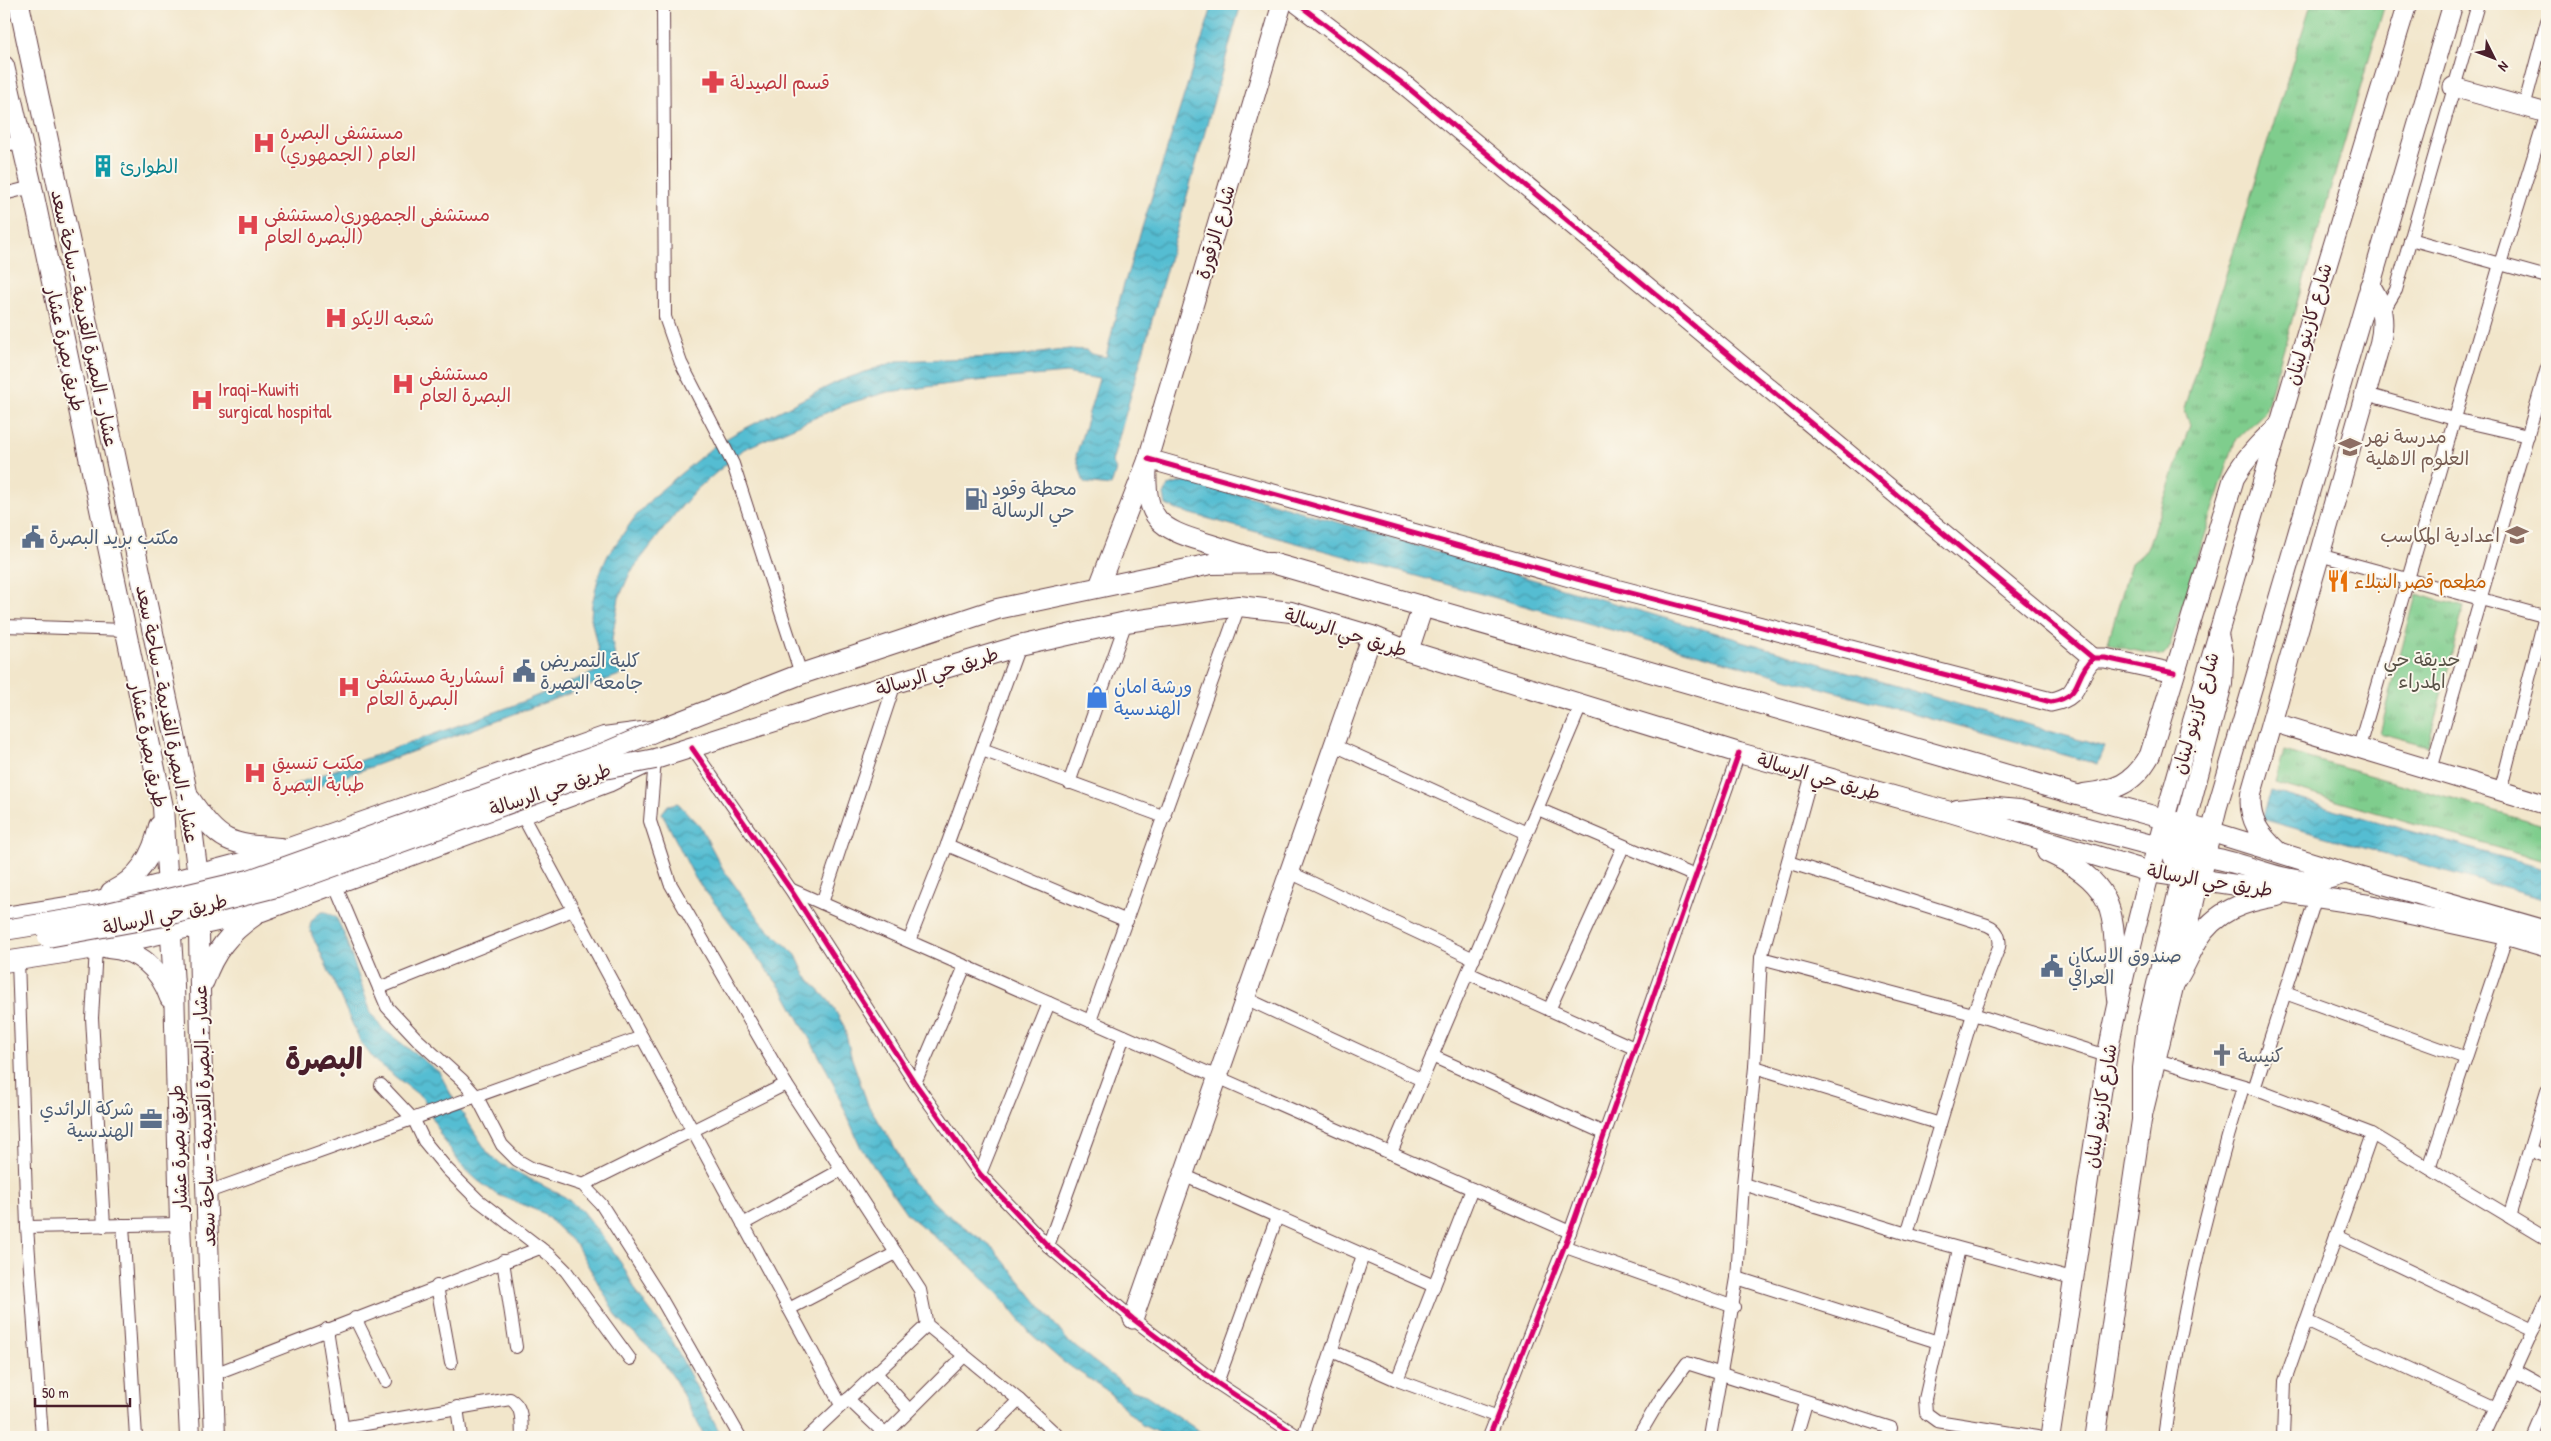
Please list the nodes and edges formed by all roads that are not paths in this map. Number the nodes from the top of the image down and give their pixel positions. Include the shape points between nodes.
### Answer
1 (19, 4) edge
2 (663, 4) edge
3 (1282, 4) edge
4 (1298, 4) edge
5 (2407, 4) edge
6 (2453, 4) edge
7 (2478, 4) edge
8 (2547, 21) edge
9 (4, 66) edge
10 (2453, 87) junction
11 (7, 96) edge
12 (2524, 107) junction
13 (2547, 113) edge
14 (12, 143) edge
15 (32, 187) junction
16 (4, 194) edge
17 (2410, 239) junction
18 (2500, 264) junction
19 (2547, 277) edge
20 (2370, 286) junction
21 (2382, 313) junction
22 (2547, 368) edge
23 (2366, 394) junction
24 (2454, 419) junction
25 (2279, 426) junction
26 (2528, 436) junction
27 (1148, 459) junction
28 (2319, 555) junction
29 (1272, 563) junction
30 (2409, 578) junction
31 (1099, 586) junction
32 (2479, 598) junction
33 (1239, 606) junction
34 (1423, 606) junction
35 (2546, 617) edge
36 (1126, 622) junction
37 (4, 626) edge
38 (126, 630) junction
39 (2218, 634) junction
40 (1372, 636) junction
41 (1019, 646) junction
42 (1408, 650) junction
43 (2093, 658) junction
44 (2174, 673) junction
45 (801, 674) junction
46 (894, 683) junction
47 (1582, 703) junction
48 (2272, 722) junction
49 (658, 730) junction
50 (1334, 745) junction
51 (692, 748) junction
52 (2360, 748) junction
53 (982, 750) junction
54 (1739, 753) junction
55 (655, 759) junction
56 (2431, 770) junction
57 (1812, 774) junction
58 (1070, 782) junction
59 (2500, 792) junction
60 (2076, 795) junction
61 (188, 797) junction
62 (2547, 805) edge
63 (163, 806) junction
64 (1538, 809) junction
65 (1950, 812) junction
66 (522, 815) junction
67 (1165, 817) junction
68 (2164, 819) junction
69 (2185, 824) junction
70 (2011, 830) junction
71 (2212, 832) junction
72 (1527, 833) junction
73 (947, 845) junction
74 (1623, 847) junction
75 (2156, 847) junction
76 (290, 848) junction
77 (2188, 853) junction
78 (2279, 854) junction
79 (1788, 862) junction
80 (1289, 872) junction
81 (2150, 872) junction
82 (2346, 873) junction
83 (198, 876) junction
84 (1695, 876) junction
85 (2191, 878) junction
86 (168, 884) junction
87 (335, 884) junction
88 (791, 890) junction
89 (2307, 896) junction
90 (91, 903) junction
91 (822, 903) junction
92 (574, 910) junction
93 (262, 911) junction
94 (4, 916) edge
95 (1127, 921) junction
96 (200, 925) junction
97 (4, 930) edge
98 (2547, 931) edge
99 (170, 932) junction
100 (2507, 935) junction
101 (909, 942) junction
102 (4, 943) edge
103 (96, 948) junction
104 (2547, 948) edge
105 (1761, 958) junction
106 (1474, 959) junction
107 (11, 961) edge
108 (965, 966) junction
109 (1468, 973) junction
110 (2175, 982) junction
111 (379, 988) junction
112 (201, 992) junction
113 (2285, 993) junction
114 (1245, 998) junction
115 (2118, 999) junction
116 (1048, 1003) junction
117 (1549, 1010) junction
118 (174, 1012) junction
119 (1973, 1014) junction
120 (1090, 1021) junction
121 (1124, 1036) junction
122 (642, 1037) junction
123 (1634, 1048) junction
124 (1432, 1056) junction
125 (2107, 1056) junction
126 (2466, 1058) junction
127 (2157, 1060) junction
128 (1755, 1067) junction
129 (1218, 1077) junction
130 (1422, 1080) junction
131 (915, 1083) junction
132 (786, 1084) junction
133 (380, 1085) dead end
134 (2248, 1088) junction
135 (2547, 1091) edge
136 (477, 1097) junction
137 (2142, 1117) junction
138 (419, 1118) junction
139 (1940, 1124) junction
140 (692, 1130) junction
141 (1604, 1134) junction
142 (2372, 1134) junction
143 (2530, 1150) junction
144 (1391, 1153) junction
145 (2547, 1157) edge
146 (2429, 1168) junction
147 (841, 1170) junction
148 (980, 1174) junction
149 (1183, 1175) junction
150 (582, 1184) junction
151 (1743, 1184) junction
152 (1472, 1189) junction
153 (205, 1193) junction
154 (1277, 1217) junction
155 (2510, 1217) junction
156 (180, 1224) junction
157 (743, 1224) junction
158 (123, 1225) junction
159 (104, 1226) junction
160 (27, 1227) junction
161 (1570, 1232) junction
162 (1906, 1234) junction
163 (2336, 1236) junction
164 (2547, 1239) edge
165 (1048, 1246) junction
166 (1564, 1246) junction
167 (540, 1248) junction
168 (1959, 1248) junction
169 (896, 1253) junction
170 (1363, 1254) junction
171 (503, 1261) junction
172 (1737, 1278) junction
173 (2072, 1279) junction
174 (437, 1286) junction
175 (1434, 1286) junction
176 (2547, 1299) edge
177 (1734, 1308) junction
178 (789, 1309) junction
179 (2544, 1317) edge
180 (354, 1318) junction
181 (1133, 1319) junction
182 (2306, 1321) junction
183 (927, 1324) junction
184 (327, 1329) junction
185 (2533, 1330) junction
186 (1938, 1342) junction
187 (516, 1347) dead end
188 (1332, 1351) junction
189 (964, 1356) junction
190 (630, 1359) dead end
191 (451, 1363) dead end
192 (2514, 1371) junction
193 (876, 1373) junction
194 (214, 1374) junction
195 (1720, 1375) junction
196 (386, 1380) dead end
197 (1397, 1380) junction
198 (1217, 1383) junction
199 (2547, 1389) edge
200 (1019, 1400) junction
201 (845, 1402) junction
202 (1806, 1402) junction
203 (2547, 1402) edge
204 (457, 1408) junction
205 (2497, 1409) junction
206 (909, 1410) junction
207 (1498, 1417) junction
208 (343, 1432) edge
209 (816, 1435) edge
210 (886, 1436) edge
211 (42, 1437) edge
212 (136, 1437) edge
213 (190, 1437) edge
214 (215, 1437) edge
215 (461, 1437) edge
216 (522, 1437) edge
217 (740, 1437) edge
218 (982, 1437) edge
219 (1060, 1437) edge
220 (1299, 1437) edge
221 (1303, 1437) edge
222 (1488, 1437) edge
223 (1638, 1437) edge
224 (1710, 1437) edge
225 (1796, 1437) edge
226 (1888, 1437) edge
227 (2037, 1437) edge
228 (2050, 1437) edge
229 (2095, 1437) edge
230 (2164, 1437) edge
231 (2283, 1437) edge
232 (2484, 1437) edge
233 (2532, 1437) edge

1 - 61 main road, عشار - البصرة القديمة - ساحة سعد
2 - 45 street via 665,317 680,363 732,464
3 - 27 street, شارع الزقورة
4 - 43 street via 1406,86
5 - 25 street, شارع كازينو لبنان via 2330,248
6 - 20 street
7 - 10 street
8 - 12 street
9 - 11 main road, طريق بصرة عشار
10 - 12 street
10 - 17 street
11 - 14 main road, طريق بصرة عشار
12 - 13 street
13 - 18 street
14 - 15 main road, طريق بصرة عشار
15 - 16 street
15 - 38 main road, طريق بصرة عشار
17 - 18 street
17 - 21 street via 2396,290
18 - 19 street
18 - 24 street
20 - 21 main road
20 - 71 street
21 - 23 main road via 2383,328
22 - 26 street
23 - 24 street
23 - 28 main road
24 - 26 street
24 - 30 street
25 - 39 street, شارع كازينو لبنان
25 - 44 main road via 2246,458 2234,478
26 - 32 street
27 - 29 street, شارع الزقورة via 1148,501 1163,527 1182,536
27 - 31 street, شارع الزقورة
27 - 43 street via 1577,579 2051,702 2066,699 2072,694 2085,665
28 - 30 street
28 - 48 main road
29 - 31 main road, طريق حي الرسالة via 1211,564
29 - 34 main road, طريق حي الرسالة
30 - 32 street
30 - 52 street
31 - 45 main road, طريق حي الرسالة via 997,609
32 - 35 street
32 - 56 street
33 - 36 main road, طريق حي الرسالة
33 - 40 main road, طريق حي الرسالة via 1291,612
33 - 67 street
34 - 42 main road
34 - 60 main road, طريق حي الرسالة
35 - 59 street
36 - 41 main road, طريق حي الرسالة
36 - 58 street
37 - 38 street
38 - 63 main road, طريق بصرة عشار
39 - 68 street, شارع كازينو لبنان
39 - 69 main road via 2223,658 2222,684
40 - 42 main road, طريق حي الرسالة
40 - 50 street
41 - 46 main road, طريق حي الرسالة
41 - 53 street
42 - 47 main road, طريق حي الرسالة
43 - 44 street
44 - 60 main road via 2150,756 2138,774 2115,788
45 - 49 main road, طريق حي الرسالة
46 - 51 main road, طريق حي الرسالة
46 - 91 street
47 - 54 main road, طريق حي الرسالة
47 - 64 street
48 - 52 street
48 - 78 main road via 2253,786 2251,810 2259,832
49 - 76 main road, طريق حي الرسالة via 604,737
49 - 97 main road, طريق حي الرسالة, bridge via 602,754 249,880 99,915
50 - 72 street
50 - 80 street
51 - 55 main road, طريق حي الرسالة
51 - 88 street
52 - 56 street
53 - 58 street
53 - 73 street
54 - 57 main road, طريق حي الرسالة
54 - 84 street
55 - 66 main road via 608,782
55 - 102 main road, طريق حي الرسالة, bridge via 604,769 267,889 135,922
55 - 132 street via 650,821 670,883
56 - 59 street
57 - 65 main road, طريق حي الرسالة
57 - 79 street
58 - 67 street
59 - 62 street
60 - 68 main road, طريق حي الرسالة
61 - 76 main road via 222,838 248,846
61 - 83 main road, عشار - البصرة القديمة - ساحة سعد
63 - 86 main road, طريق بصرة عشار
63 - 90 main road via 153,850 142,869 126,884
64 - 72 street
64 - 74 street
65 - 70 main road, طريق حي الرسالة
65 - 75 main road via 1985,806 2008,808
66 - 87 main road
66 - 92 street
67 - 95 street
68 - 69 main road, طريق حي الرسالة
68 - 75 street, شارع كازينو لبنان
68 - 77 main road
69 - 71 main road, طريق حي الرسالة
69 - 77 main road
70 - 81 main road, طريق حي الرسالة
70 - 115 main road via 2084,871 2104,894 2113,927
71 - 77 main road
71 - 78 main road, طريق حي الرسالة
72 - 106 street
73 - 95 street
73 - 101 street
74 - 84 street
74 - 117 street
75 - 77 main road
75 - 81 street, شارع كازينو لبنان
76 - 83 main road, طريق حي الرسالة
77 - 81 main road via 2166,861
77 - 82 main road via 2235,862 2297,880 2326,879
77 - 85 main road
78 - 82 main road, طريق حي الرسالة
79 - 105 street
79 - 119 street via 1992,927 1998,934 1999,948
80 - 106 street
80 - 114 street
81 - 85 main road, طريق حي الرسالة
81 - 115 street, شارع كازينو لبنان
82 - 98 main road, طريق حي الرسالة
83 - 86 main road, طريق حي الرسالة
83 - 96 main road, عشار - البصرة القديمة - ساحة سعد
84 - 123 street
85 - 89 main road, طريق حي الرسالة
85 - 110 street
85 - 137 main road via 2147,1027 2142,1068
86 - 90 main road, طريق حي الرسالة
86 - 99 main road, طريق بصرة عشار
87 - 93 main road
87 - 111 street
88 - 91 street
88 - 131 street
89 - 100 main road, طريق حي الرسالة via 2368,905
89 - 110 main road via 2248,902 2218,916 2197,941
89 - 113 street
90 - 94 main road, طريق حي الرسالة
91 - 101 street
92 - 111 street
92 - 122 street
93 - 96 main road
93 - 112 main road via 241,925 222,944
95 - 120 street
96 - 99 main road
96 - 112 main road, عشار - البصرة القديمة - ساحة سعد
99 - 103 main road
99 - 118 main road, طريق بصرة عشار
100 - 104 main road, طريق حي الرسالة
100 - 126 street
101 - 108 street
103 - 107 main road
103 - 118 main road via 125,950 148,964 165,984
103 - 159 street via 92,1018
105 - 119 street
105 - 128 street
106 - 109 street
107 - 160 street
108 - 116 street
108 - 131 street
109 - 117 street
109 - 124 street
110 - 127 street
111 - 136 street via 387,1007
112 - 153 main road, عشار - البصرة القديمة - ساحة سعد
113 - 126 street
113 - 134 street
114 - 129 street
114 - 130 street
115 - 125 street, شارع كازينو لبنان
116 - 120 street
116 - 148 street
117 - 123 street
118 - 156 main road, طريق بصرة عشار
119 - 125 street
119 - 139 street
120 - 121 street
121 - 129 street
121 - 165 street
122 - 136 street
122 - 140 street
123 - 141 street
124 - 130 street
124 - 141 street
125 - 173 street, شارع كازينو لبنان
126 - 146 street
127 - 134 street
127 - 137 street
128 - 139 street
128 - 151 street
129 - 144 street
129 - 149 street
130 - 144 street
131 - 148 street
132 - 140 street
132 - 147 street
133 - 138 street
134 - 142 street
134 - 230 street via 2212,1190 2197,1251
135 - 143 street
136 - 138 street
136 - 150 street via 502,1145 517,1160 531,1168
137 - 229 street
138 - 153 street
138 - 167 street via 424,1142 447,1169 478,1200
139 - 162 street
140 - 150 street
140 - 157 street
141 - 161 street
142 - 146 street
142 - 163 street
143 - 145 street
143 - 155 street
144 - 152 street
146 - 155 street
147 - 157 street
147 - 169 street
148 - 165 street
149 - 154 street
149 - 181 street
150 - 217 street via 601,1204 658,1295
151 - 162 street
151 - 172 street
152 - 161 street
152 - 175 street
153 - 194 main road, عشار - البصرة القديمة - ساحة سعد
154 - 170 street
154 - 198 street
155 - 164 street
156 - 158 street
156 - 213 main road, طريق بصرة عشار
157 - 178 street
158 - 159 street
158 - 212 street
159 - 160 street
160 - 211 street
161 - 166 street
162 - 168 street
163 - 182 street
163 - 185 street
165 - 181 street
166 - 177 street
166 - 207 street
167 - 171 street
167 - 190 street via 566,1271
168 - 173 street
168 - 186 street
169 - 178 street
169 - 183 street via 920,1290
170 - 175 street
170 - 188 street
171 - 174 street
171 - 187 street
172 - 177 street
172 - 186 street
173 - 228 street, شارع كازينو لبنان
174 - 180 street
174 - 191 street
175 - 197 street
176 - 179 street
177 - 195 street
178 - 201 street
179 - 185 street
180 - 184 street
180 - 196 street
181 - 198 street
182 - 205 street
182 - 231 street via 2285,1381
183 - 189 street
183 - 193 street
184 - 194 street
184 - 208 street
185 - 192 street
186 - 227 street via 1924,1403 1929,1416 1937,1421
188 - 197 street
188 - 221 street
189 - 200 street
189 - 206 street
192 - 199 street
192 - 205 street
193 - 201 street
193 - 206 street
194 - 214 main road, عشار - البصرة القديمة - ساحة سعد
195 - 202 street
195 - 223 street via 1687,1363
195 - 224 street
197 - 207 street
198 - 220 street
200 - 218 street
200 - 219 street
201 - 209 street
201 - 210 street
202 - 225 street
202 - 226 street via 1891,1428
203 - 233 street
204 - 208 street
204 - 215 street
204 - 216 street via 510,1399 518,1403 521,1411
205 - 232 street
206 - 210 street
207 - 222 street

